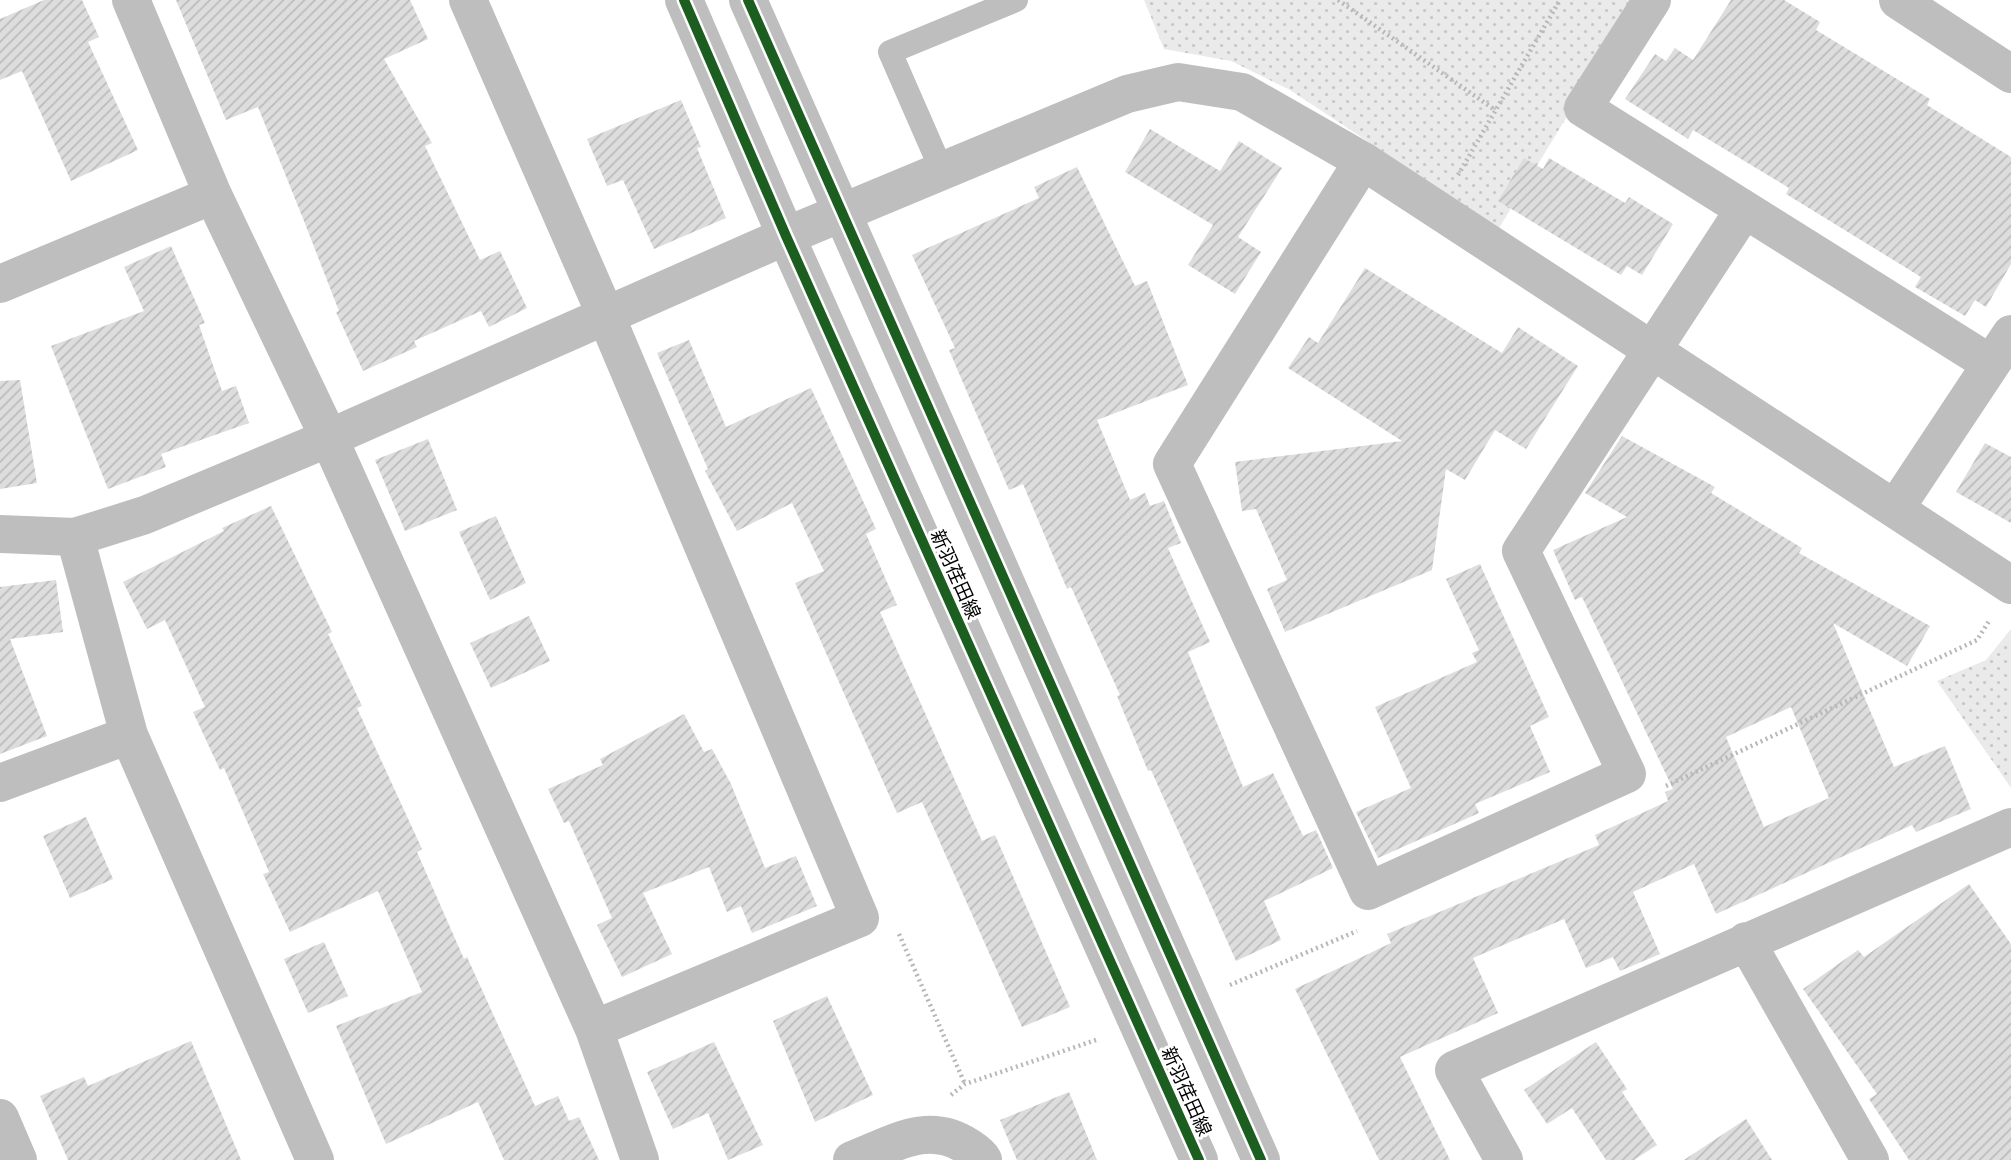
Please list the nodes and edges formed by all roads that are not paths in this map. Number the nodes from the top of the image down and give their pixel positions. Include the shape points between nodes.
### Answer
1 (131, 0) edge
2 (468, 0) edge
3 (684, 0) edge
4 (748, 0) edge
5 (1016, 0) edge
6 (1652, 0) edge
7 (1898, 0) edge
8 (2011, 74) edge
9 (1363, 161) junction
10 (942, 172) junction
11 (213, 195) junction
12 (1744, 210) junction
13 (843, 213) junction
14 (786, 236) junction
15 (0, 284) edge
16 (606, 316) junction
17 (2001, 349) edge
18 (1652, 351) junction
19 (329, 438) junction
20 (1895, 509) junction
21 (0, 534) edge
22 (75, 537) junction
23 (2011, 584) edge
24 (129, 735) junction
25 (0, 783) edge
26 (2011, 827) edge
27 (1746, 941) junction
28 (594, 1029) junction
29 (0, 1118) edge
30 (310, 1159) edge
31 (18, 1160) edge
32 (640, 1160) edge
33 (852, 1160) edge
34 (982, 1160) edge
35 (1199, 1160) edge
36 (1261, 1160) edge
37 (1504, 1160) edge
38 (1870, 1160) edge

1 - 11 street
2 - 16 street
3 - 14 street, 新羽荏田線
4 - 13 street, 新羽荏田線
5 - 10 lane via 890,52
6 - 12 street via 1583,108
7 - 8 street
9 - 10 street via 1242,92 1178,82 1127,94
9 - 18 street
9 - 18 street via 1172,464 1368,891 1627,774 1521,551
10 - 13 street
11 - 15 street
11 - 19 street
12 - 17 street
12 - 18 street
13 - 14 street
13 - 36 street, 新羽荏田線
14 - 16 street
14 - 35 street, 新羽荏田線
16 - 19 street
16 - 28 street via 860,918
17 - 20 street
18 - 20 street
19 - 22 street via 145,515
19 - 28 street
20 - 23 street
21 - 22 street
22 - 24 street
24 - 25 street
24 - 30 street
26 - 27 street
27 - 37 street via 1454,1070
27 - 38 street
28 - 32 street
29 - 31 street
33 - 34 street via 924,1132 952,1136

